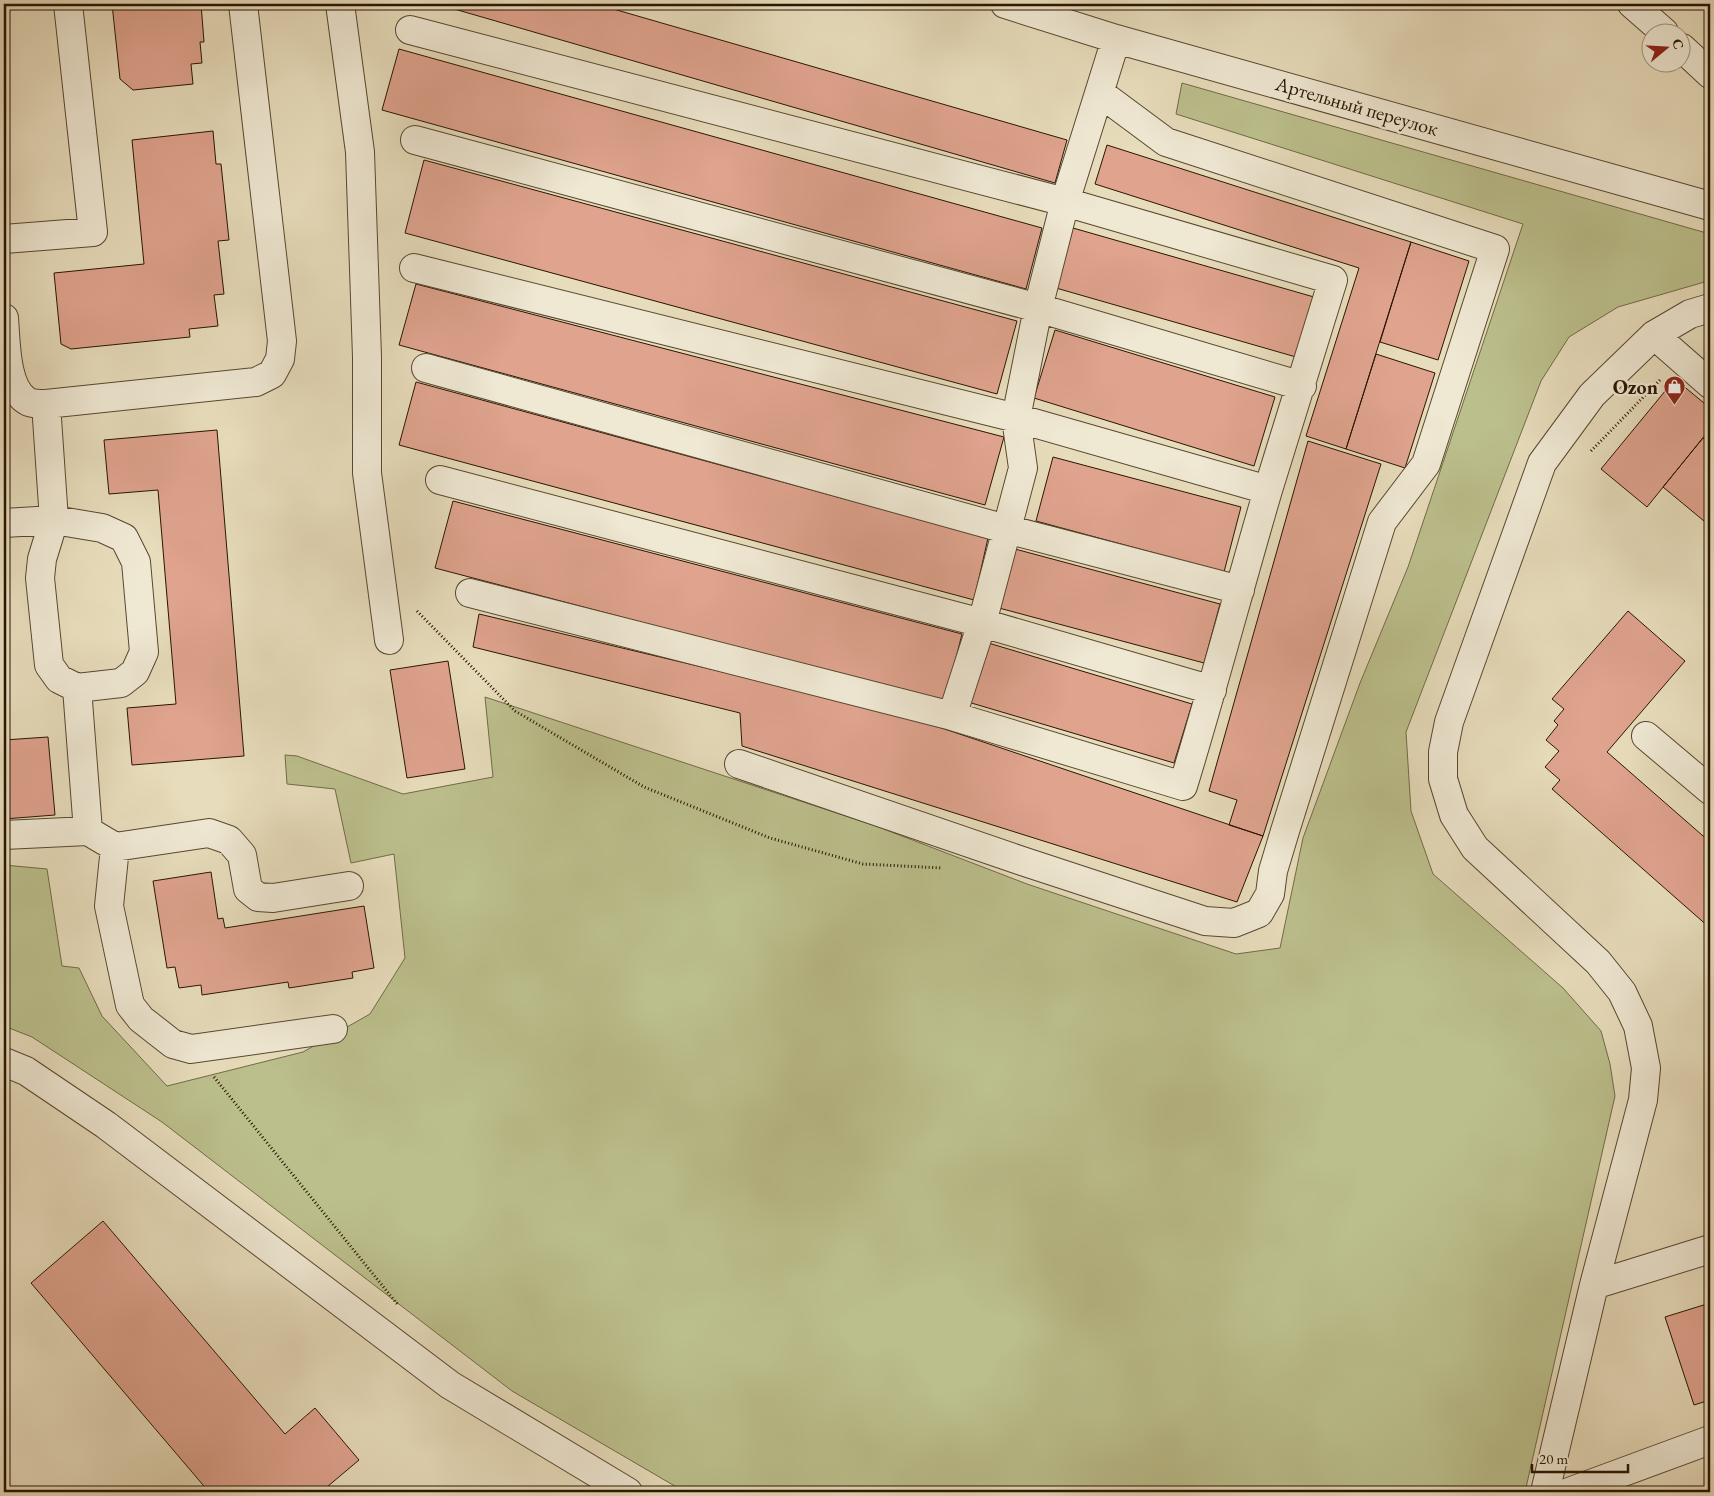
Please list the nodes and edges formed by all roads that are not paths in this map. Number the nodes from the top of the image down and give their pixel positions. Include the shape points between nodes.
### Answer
1 (68, 4) edge
2 (243, 4) edge
3 (340, 4) edge
4 (1005, 4) edge
5 (1632, 4) edge
6 (1653, 22) edge
7 (410, 30) dead end
8 (1116, 39) junction
9 (1692, 57) edge
10 (1710, 74) edge
11 (1100, 93) junction
12 (415, 140) dead end
13 (1065, 202) junction
14 (1710, 206) edge
15 (4, 239) edge
16 (414, 268) dead end
17 (1038, 308) junction
18 (1710, 308) edge
19 (4, 318) edge
20 (1654, 334) junction
21 (426, 368) dead end
22 (1710, 384) edge
23 (1302, 386) junction
24 (46, 404) junction
25 (1016, 418) junction
26 (440, 480) dead end
27 (1268, 490) junction
28 (54, 520) junction
29 (4, 523) edge
30 (1006, 528) junction
31 (1240, 590) junction
32 (470, 593) dead end
33 (982, 624) junction
34 (389, 640) dead end
35 (77, 688) junction
36 (1212, 690) junction
37 (952, 716) junction
38 (1646, 736) dead end
39 (739, 764) dead end
40 (1710, 790) edge
41 (88, 831) junction
42 (4, 835) edge
43 (115, 847) junction
44 (349, 886) dead end
45 (333, 1029) dead end
46 (4, 1062) edge
47 (1710, 1249) edge
48 (1594, 1285) junction
49 (1710, 1440) edge
50 (628, 1492) edge
51 (1545, 1492) edge
52 (1569, 1492) edge

1 - 15 street via 92,232
2 - 24 street via 282,341 280,359 272,374 256,382
3 - 34 street via 360,152 367,357 367,473
4 - 8 street, Артельный переулок
5 - 6 street
7 - 13 street
8 - 11 street
8 - 14 street, Артельный переулок
9 - 10 street
11 - 13 street
11 - 39 street via 1166,142 1495,249 1426,464 1382,522 1285,831 1270,894 1259,913 1234,924 1205,921
12 - 17 street
13 - 17 street
13 - 23 street via 1333,280
16 - 25 street
17 - 23 street
17 - 25 street
18 - 20 street via 1690,314
19 - 24 street via 15,390 27,401
20 - 22 street
20 - 48 street via 1592,395 1542,463 1449,722 1443,752 1442,779 1454,815 1475,848 1598,962 1622,992 1638,1026 1646,1068 1642,1100
21 - 30 street
23 - 27 street
24 - 28 street
25 - 27 street
25 - 30 street via 1022,468
26 - 33 street
27 - 31 street
28 - 29 street
28 - 35 street via 42,559 40,578 49,665 59,679
28 - 35 street via 102,528 124,538 136,562 144,652 135,672 121,683
30 - 31 street
30 - 33 street
31 - 36 street
32 - 37 street
33 - 36 street
33 - 37 street
35 - 41 street
36 - 37 street via 1183,786
38 - 40 street
41 - 42 street
41 - 43 street
43 - 44 street via 209,833 230,840 242,855 248,889 258,897 273,898
43 - 45 street via 109,906 130,1005 141,1019 173,1044 191,1049
46 - 50 street via 26,1071 106,1125 450,1386
47 - 48 street
48 - 51 street
49 - 52 street

